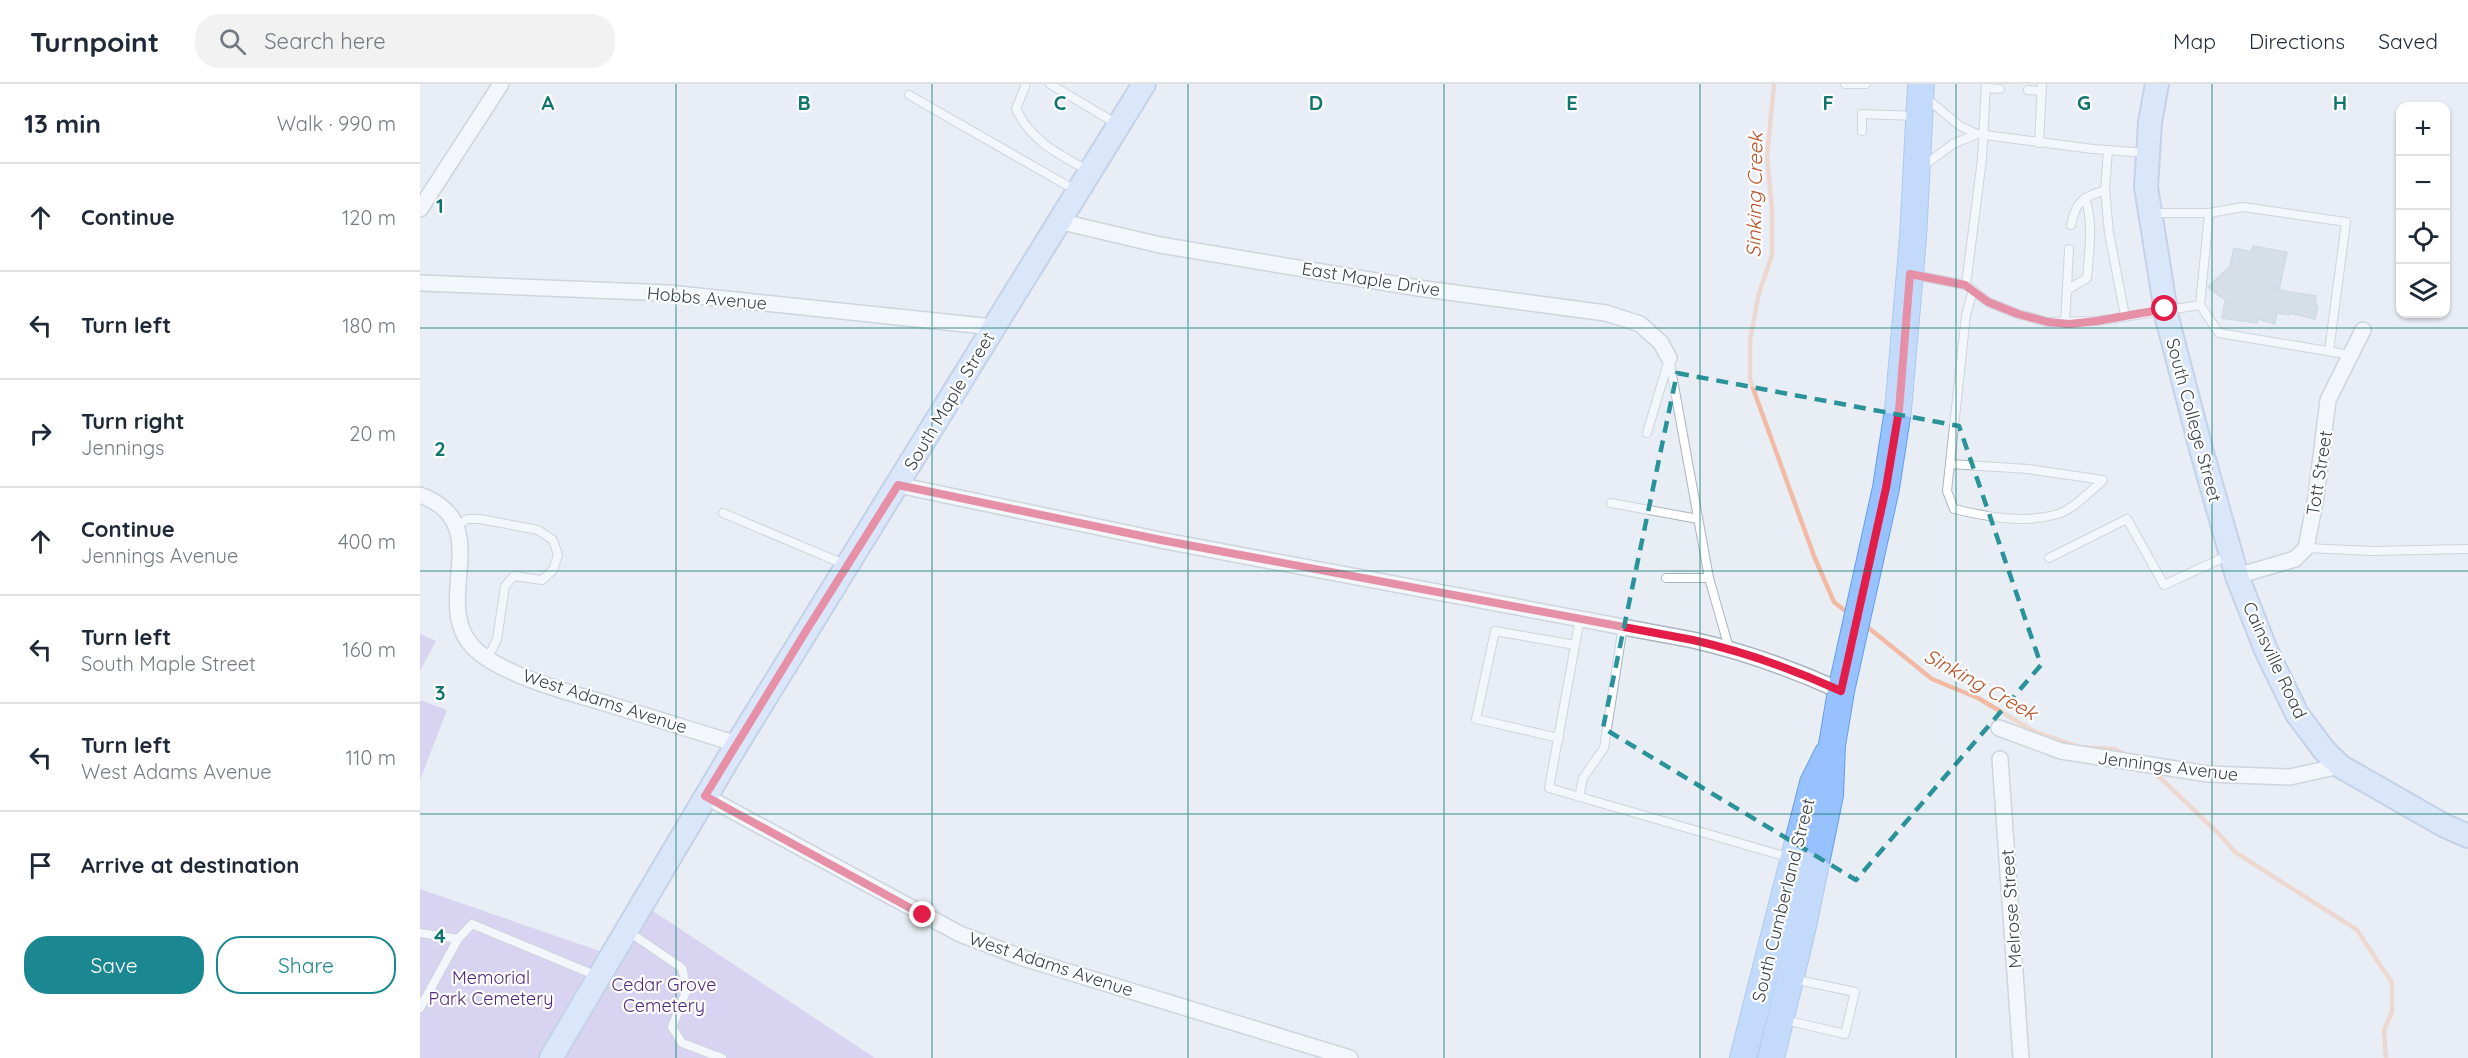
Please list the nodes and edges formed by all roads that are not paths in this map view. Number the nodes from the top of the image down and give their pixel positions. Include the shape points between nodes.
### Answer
1 (501, 84) edge
2 (1026, 84) edge
3 (1050, 84) edge
4 (1144, 84) edge
5 (1845, 84) edge
6 (1866, 84) edge
7 (2157, 84) edge
8 (1986, 86) edge
9 (2042, 87) edge
10 (2000, 89) dead end
11 (2028, 90) dead end
12 (909, 95) dead end
13 (1921, 98) edge
14 (1118, 125) junction
15 (1862, 130) dead end
16 (1980, 134) junction
17 (2039, 143) junction
18 (2108, 150) junction
19 (2148, 153) junction
20 (1917, 170) junction
21 (1089, 171) junction
22 (2105, 190) junction
23 (1076, 191) junction
24 (2085, 198) junction
25 (420, 209) edge
26 (2150, 213) junction
27 (2210, 213) junction
28 (1058, 221) junction
29 (2071, 225) dead end
30 (2069, 249) dead end
31 (1910, 274) junction
32 (420, 283) edge
33 (1965, 285) junction
34 (1973, 290) junction
35 (2067, 290) junction
36 (2200, 305) junction
37 (2165, 309) junction
38 (2125, 316) junction
39 (2065, 323) junction
40 (993, 327) junction
41 (2363, 330) dead end
42 (2329, 351) junction
43 (2351, 355) junction
44 (1669, 358) junction
45 (1647, 433) dead end
46 (1950, 464) junction
47 (898, 485) junction
48 (420, 495) edge
49 (1611, 503) dead end
50 (723, 513) dead end
51 (1698, 519) junction
52 (456, 526) junction
53 (2306, 548) junction
54 (2468, 549) edge
55 (2231, 554) junction
56 (2049, 558) dead end
57 (847, 566) junction
58 (2237, 576) junction
59 (1666, 578) dead end
60 (1709, 578) junction
61 (1580, 618) junction
62 (1623, 626) junction
63 (1575, 645) junction
64 (1729, 648) junction
65 (488, 658) junction
66 (1841, 691) junction
67 (1999, 728) dead end
68 (1559, 738) junction
69 (737, 744) junction
70 (1832, 745) junction
71 (2000, 759) dead end
72 (2340, 766) junction
73 (705, 796) junction
74 (1580, 797) junction
75 (2468, 836) edge
76 (1794, 859) junction
77 (626, 930) junction
78 (420, 933) edge
79 (458, 939) junction
80 (598, 977) junction
81 (1790, 978) junction
82 (420, 1008) edge
83 (1780, 1019) junction
84 (550, 1058) edge
85 (722, 1058) edge
86 (1350, 1058) edge
87 (1743, 1058) edge
88 (1771, 1058) edge
89 (2021, 1058) edge

1 - 25 street
2 - 21 lane via 1016,109 1023,122 1044,146
3 - 14 lane
4 - 14 street, South Maple Street
5 - 6 lane
7 - 19 street, South College Street
8 - 10 lane
8 - 16 lane
9 - 11 lane
9 - 17 lane
12 - 23 lane
13 - 15 lane via 1862,114
13 - 16 lane via 1960,126
13 - 20 main road, South Cumberland Street
14 - 21 street, South Maple Street
16 - 17 lane
16 - 20 lane via 1953,144
16 - 33 lane via 1971,257
17 - 18 lane
18 - 19 lane
18 - 22 lane
19 - 26 street, South College Street via 2146,187
20 - 31 main road, South Cumberland Street
21 - 23 street, South Maple Street
22 - 24 lane
22 - 38 lane via 2112,257
23 - 28 street, South Maple Street
24 - 29 lane via 2074,208
24 - 35 lane via 2091,229 2087,279
26 - 27 lane
26 - 37 street, South College Street
27 - 36 lane
27 - 42 lane via 2243,207 2346,222
28 - 40 street, South Maple Street
28 - 44 street, East Maple Drive via 1161,245 1418,288 1606,313 1640,324 1661,343
30 - 35 lane
31 - 33 lane
31 - 66 main road, South Cumberland Street via 1899,410 1878,534
32 - 40 street, Hobbs Avenue via 669,293
33 - 34 lane
34 - 39 lane via 1988,302 2018,314
34 - 46 lane via 1966,315
35 - 39 lane
36 - 37 lane
36 - 42 lane via 2219,333
37 - 38 lane
37 - 55 street, South College Street
38 - 39 lane
40 - 47 street, South Maple Street
41 - 43 street, Tott Street
42 - 43 lane
43 - 53 street, Tott Street via 2328,400
44 - 45 lane
44 - 51 lane
46 - 46 lane via 1947,491 1954,508 1994,519 2060,514 2103,480 2028,469
47 - 57 street, South Maple Street
47 - 61 street via 1138,535
48 - 52 street via 444,507
49 - 51 lane
50 - 57 lane
51 - 60 lane
52 - 65 street, West Adams Avenue via 461,542 457,597 461,626 475,649
52 - 65 lane via 467,519 538,530 553,540 558,555 553,570 542,580 514,576 505,586 496,639
53 - 54 lane
53 - 58 street via 2295,559
55 - 56 lane via 2164,585 2127,519
55 - 58 street, South College Street
57 - 69 street, South Maple Street
58 - 72 street, Cainsville Road via 2297,714
59 - 60 lane
60 - 64 lane
61 - 62 street
61 - 63 lane
62 - 64 street
62 - 74 lane via 1604,748 1583,778
63 - 68 lane
63 - 68 lane via 1495,631 1476,719
64 - 66 street via 1795,670
65 - 69 street, West Adams Avenue via 537,682
66 - 70 main road, South Cumberland Street
67 - 72 street, Jennings Avenue via 2061,751 2208,774 2290,777
68 - 74 lane via 1549,788
69 - 73 street, South Maple Street
70 - 76 main road, South Cumberland Street via 1813,783
70 - 81 main road, South Cumberland Street via 1830,795
71 - 89 street, Melrose Street
72 - 75 street, Cainsville Road
73 - 77 street, South Maple Street
73 - 86 street, West Adams Avenue via 960,934 1023,958
74 - 76 lane
76 - 87 main road, South Cumberland Street
77 - 80 street, South Maple Street
77 - 85 lane via 682,968 687,989 672,1028 682,1043
78 - 79 lane
79 - 80 lane via 472,924
79 - 82 lane
80 - 84 street, South Maple Street
81 - 83 main road, South Cumberland Street
81 - 83 lane via 1855,992 1845,1034
83 - 88 main road, South Cumberland Street

